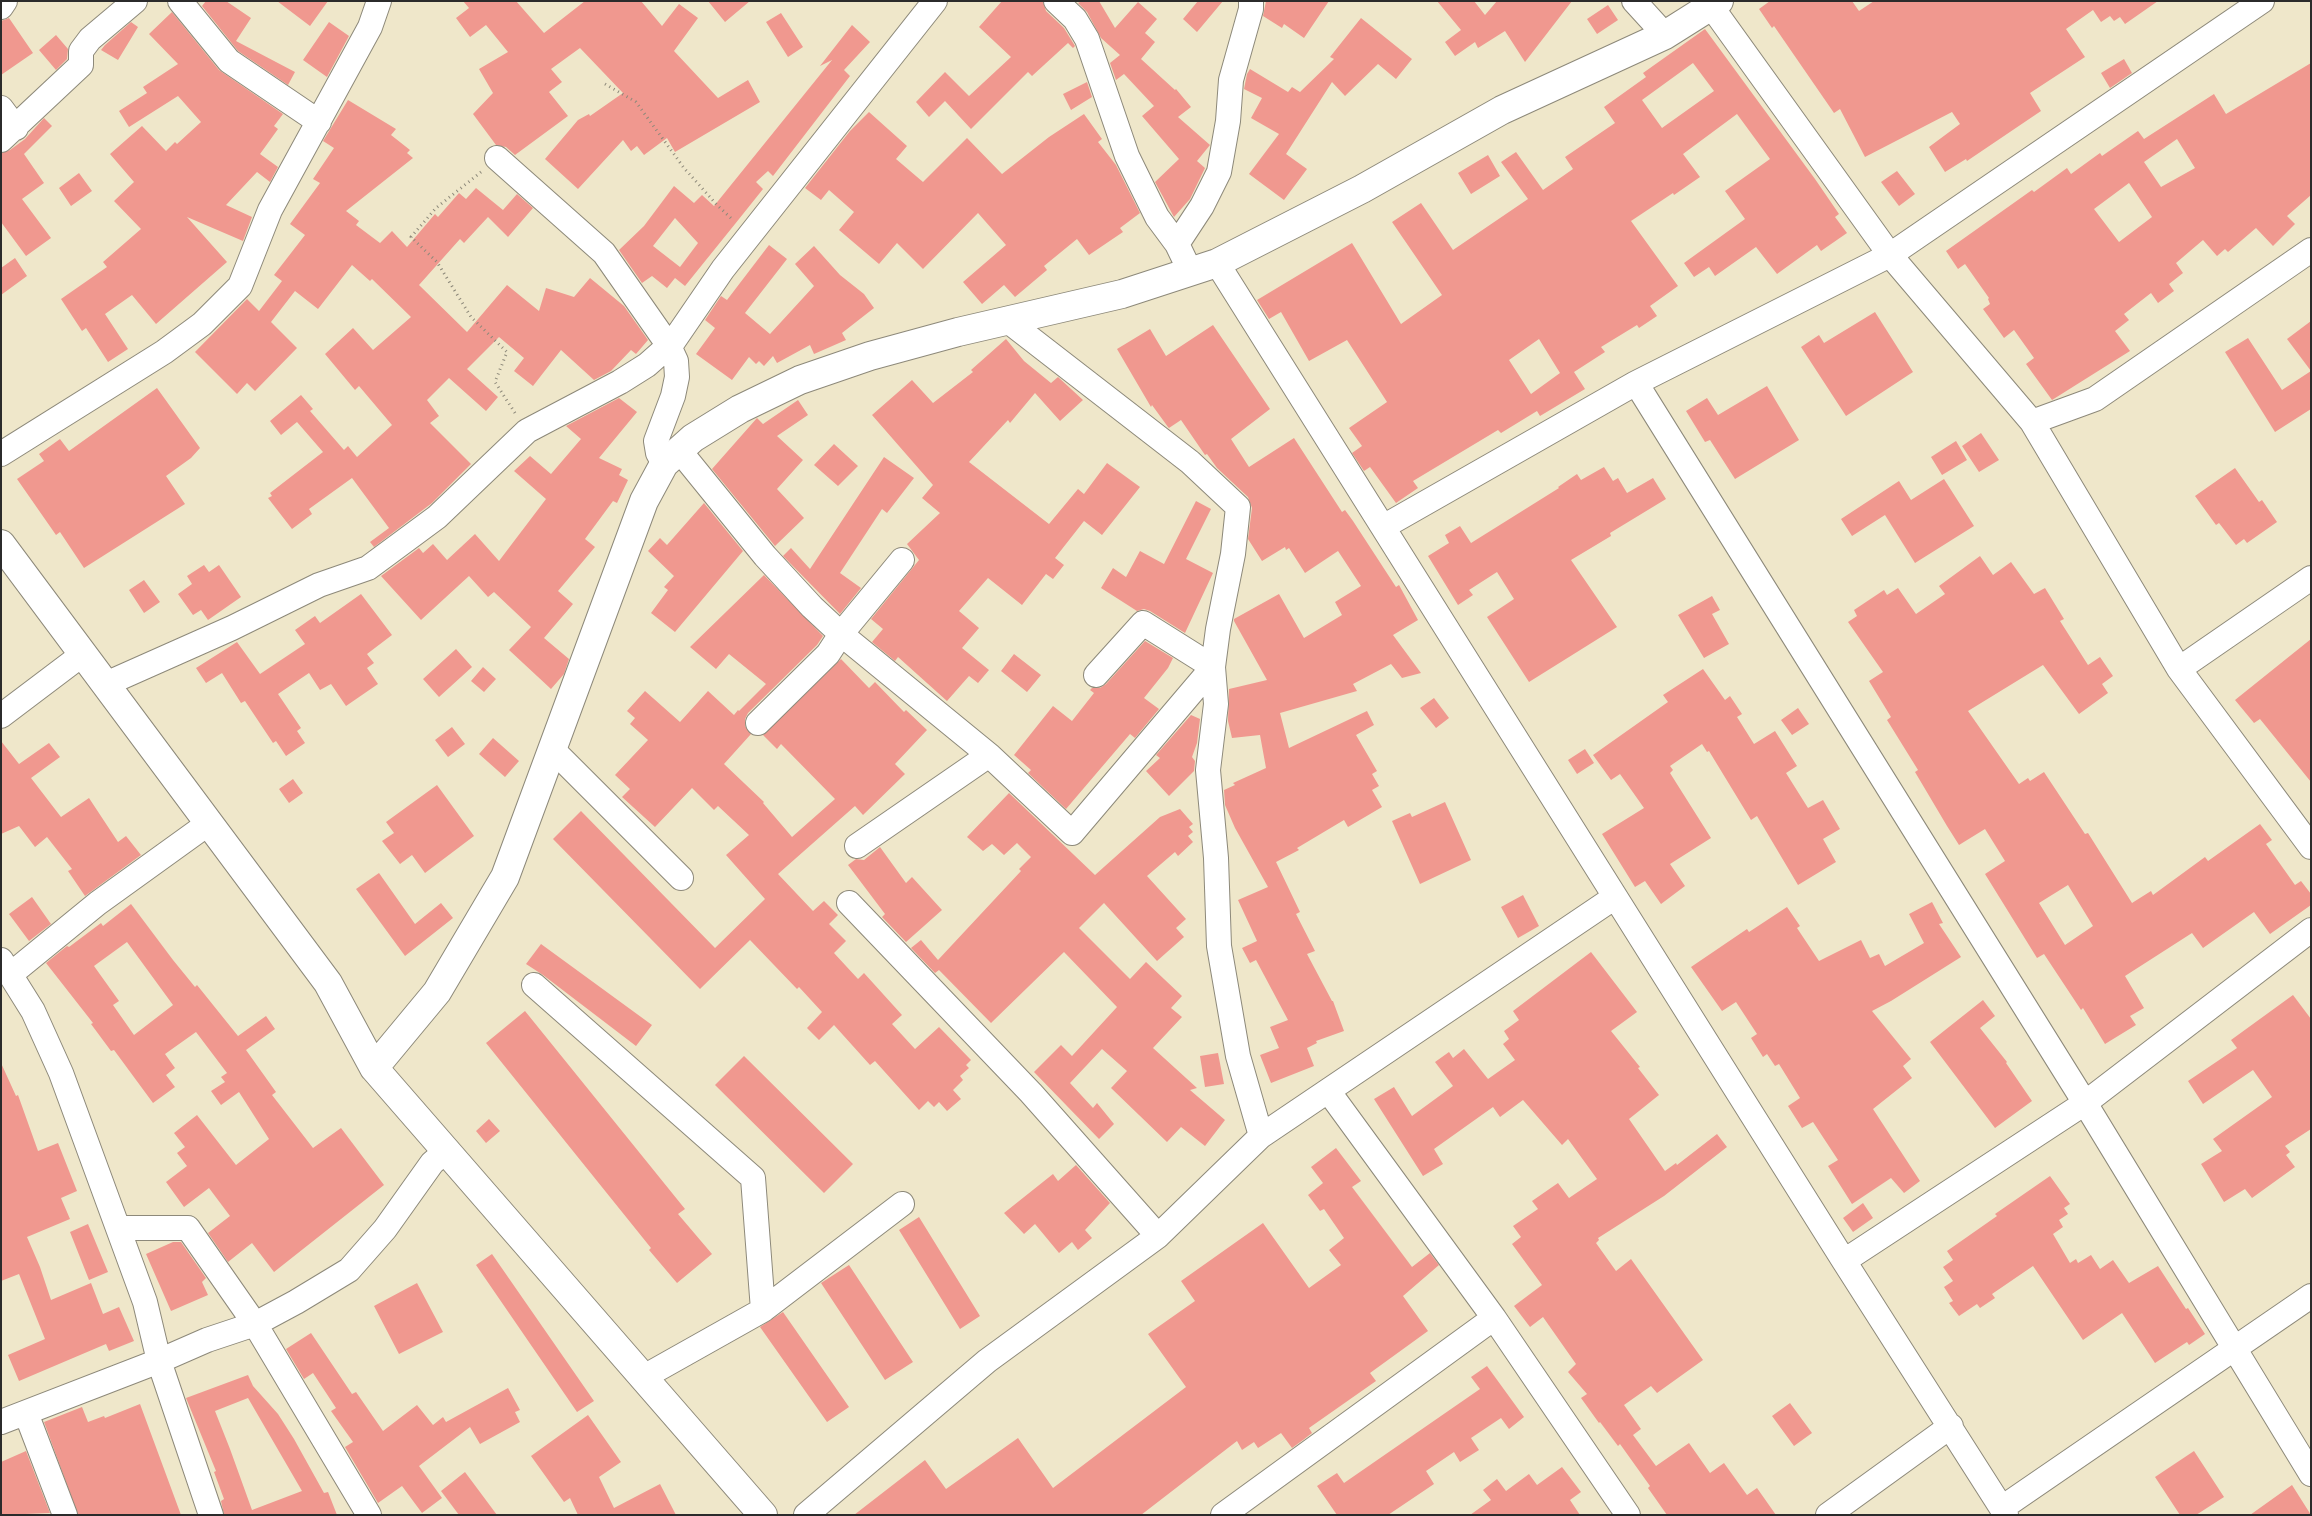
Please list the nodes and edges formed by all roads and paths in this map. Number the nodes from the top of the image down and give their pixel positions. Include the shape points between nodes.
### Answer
1 (5, 1) edge
2 (135, 1) edge
3 (180, 1) edge
4 (379, 1) edge
5 (935, 1) edge
6 (1056, 1) edge
7 (1251, 1) edge
8 (1634, 1) edge
9 (2262, 1) edge
10 (1715, 4) edge
11 (1, 7) edge
12 (1665, 35) junction
13 (605, 84) dead end
14 (1, 108) edge
15 (319, 122) junction
16 (9, 134) edge
17 (497, 158) joint
18 (751, 235) junction
19 (1177, 244) junction
20 (2311, 250) edge
21 (1890, 255) junction
22 (1217, 263) junction
23 (1190, 270) junction
24 (1008, 321) junction
25 (669, 346) junction
26 (1636, 383) junction
27 (2032, 422) junction
28 (527, 431) junction
29 (1, 454) edge
30 (672, 457) junction
31 (1383, 528) junction
32 (1, 544) edge
33 (902, 560) dead end
34 (2311, 578) edge
35 (841, 634) junction
36 (84, 654) junction
37 (1213, 666) junction
38 (2179, 669) junction
39 (1096, 675) dead end
40 (106, 684) junction
41 (1, 716) edge
42 (758, 723) dead end
43 (552, 749) junction
44 (989, 755) junction
45 (208, 823) junction
46 (857, 846) dead end
47 (2311, 846) edge
48 (680, 878) dead end
49 (1615, 896) junction
50 (849, 904) dead end
51 (2311, 930) edge
52 (6, 967) edge
53 (534, 985) dead end
54 (374, 1068) junction
55 (1329, 1092) junction
56 (2085, 1103) junction
57 (1262, 1136) junction
58 (447, 1150) junction
59 (902, 1204) dead end
60 (118, 1228) junction
61 (1158, 1236) junction
62 (1844, 1261) junction
63 (2311, 1296) edge
64 (762, 1310) junction
65 (1494, 1318) junction
66 (255, 1324) junction
67 (2234, 1347) junction
68 (159, 1362) junction
69 (642, 1378) junction
70 (26, 1413) junction
71 (2, 1422) edge
72 (1951, 1426) junction
73 (2311, 1474) edge
74 (2004, 1511) edge
75 (65, 1515) edge
76 (211, 1515) edge
77 (369, 1515) edge
78 (763, 1515) edge
79 (806, 1515) edge
80 (1223, 1515) edge
81 (1628, 1515) edge
82 (1828, 1515) edge

1 - 11 street
2 - 16 street via 90,39 81,51 81,65
3 - 15 street via 229,61
4 - 15 street via 370,27
5 - 18 street
6 - 19 street via 1074,19 1087,39 1128,156 1157,217
7 - 19 street via 1252,9 1231,80 1219,172
8 - 12 street
9 - 21 street
10 - 12 street
10 - 21 street
12 - 22 street via 1502,110 1362,189
13 - 18 path via 636,102 684,168 717,205
14 - 16 street
15 - 29 street via 270,210 240,286 202,324 164,352
17 - 25 street via 604,253
17 - 28 path via 436,208 411,236 437,262 471,317 507,352 495,382
18 - 25 street
19 - 23 street
20 - 27 street via 2095,399
21 - 26 street
21 - 27 street
22 - 23 street
22 - 31 street
23 - 24 street via 1122,294
24 - 30 street via 870,356 800,380 740,409 693,438
24 - 37 street via 1190,462 1238,507
25 - 28 street via 620,382
25 - 30 street via 676,361 677,378 656,441 658,453
26 - 31 street
26 - 56 street
27 - 38 street
28 - 40 street via 437,517 368,568 320,585
30 - 35 street
30 - 43 street via 644,501
31 - 49 street
32 - 36 street
33 - 35 street
34 - 38 street
35 - 42 street via 828,654
35 - 44 street
36 - 40 street
36 - 41 street
37 - 39 street via 1143,623
37 - 44 street via 1072,833
37 - 57 street via 1216,704 1208,770 1219,946 1238,1056
38 - 47 street
40 - 45 street
43 - 48 street
43 - 54 street via 505,877 438,992
44 - 46 street
45 - 52 street
45 - 54 street via 328,983
49 - 55 street
49 - 62 street
50 - 61 street via 1031,1093
51 - 56 street
52 - 60 street via 33,1011 61,1073
53 - 64 street via 753,1178
54 - 58 street
55 - 57 street
55 - 65 street
56 - 62 street
56 - 67 street
57 - 61 street
58 - 66 street via 432,1163 385,1229 349,1270
58 - 69 street
59 - 64 street
60 - 66 street via 188,1228
60 - 68 street via 145,1302
61 - 79 street via 986,1361
62 - 72 street
63 - 67 street
64 - 69 street
65 - 80 street
65 - 81 street
66 - 68 street via 207,1340
66 - 77 street
67 - 73 street
67 - 74 street
68 - 70 street
68 - 76 street
69 - 78 street
70 - 71 street
70 - 75 street
72 - 74 street
72 - 82 street

